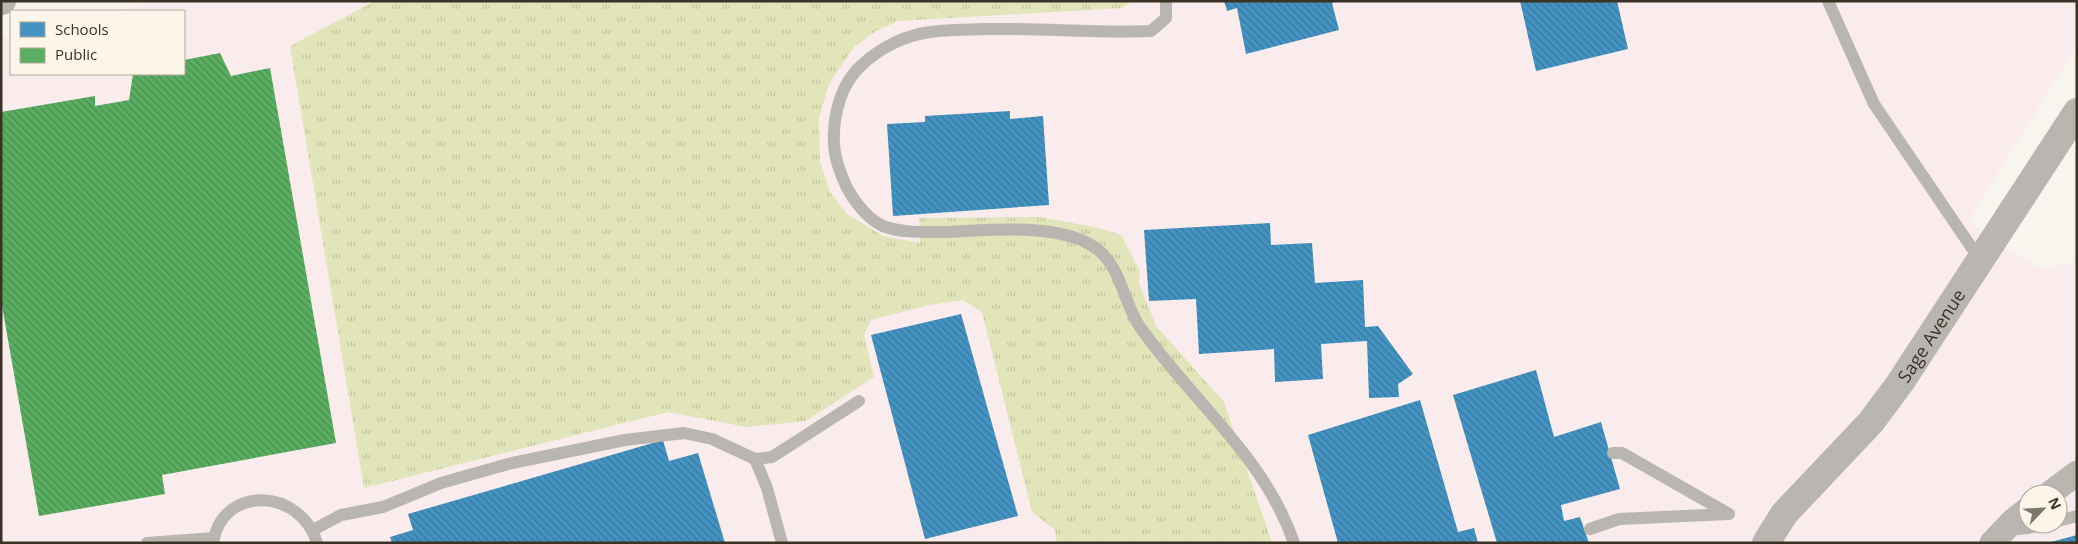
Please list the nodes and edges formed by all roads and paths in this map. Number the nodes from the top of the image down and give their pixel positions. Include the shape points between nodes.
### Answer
1 (1166, 1) edge
2 (1828, 1) edge
3 (2077, 112) edge
4 (1980, 260) junction
5 (859, 401) dead end
6 (1613, 453) dead end
7 (755, 458) junction
8 (2077, 473) edge
9 (2062, 484) edge
10 (2018, 518) edge
11 (1590, 529) dead end
12 (313, 530) junction
13 (2018, 531) edge
14 (1998, 536) edge
15 (213, 540) edge
16 (147, 543) edge
17 (317, 543) edge
18 (782, 543) edge
19 (1294, 543) edge
20 (1766, 543) edge

1 - 19 lane via 1166,18 1151,31 926,32 893,43 872,56 853,74 842,95 835,117 835,156 852,197 880,225 919,232 1043,231 1073,237 1099,250 1116,274 1139,326 1264,479
2 - 4 lane via 1874,104
3 - 4 street, Sage Avenue
4 - 20 street, Sage Avenue via 1871,422 1784,514
5 - 7 lane via 772,457
6 - 11 lane via 1622,453 1728,514 1619,519
7 - 12 lane via 699,435 664,434 625,440 540,457 442,483 383,507 341,515
7 - 18 lane
8 - 9 street
10 - 14 street
12 - 15 lane via 287,505 263,500 232,511
12 - 17 lane
13 - 14 lane
15 - 16 lane

